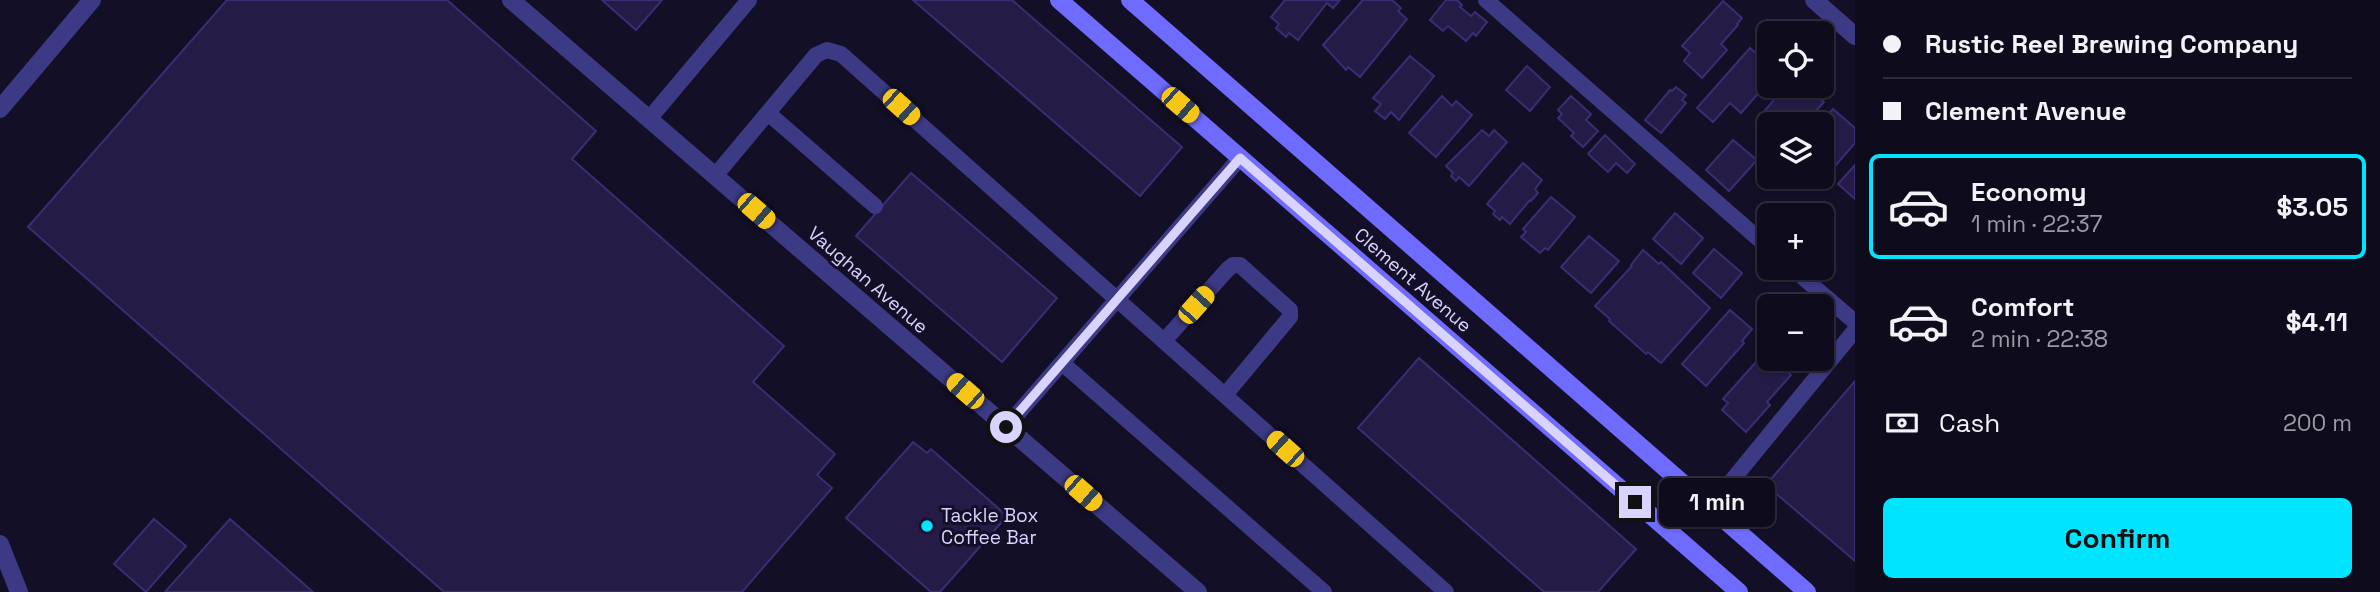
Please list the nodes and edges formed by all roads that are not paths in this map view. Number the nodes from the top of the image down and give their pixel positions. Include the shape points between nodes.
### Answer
1 (92, 0) edge
2 (510, 0) edge
3 (749, 0) edge
4 (1059, 0) edge
5 (1130, 0) edge
6 (1486, 0) edge
7 (1814, 0) edge
8 (1855, 36) edge
9 (0, 110) edge
10 (768, 113) junction
11 (649, 119) junction
12 (1240, 158) junction
13 (715, 176) junction
14 (875, 206) dead end
15 (1757, 237) edge
16 (1806, 280) edge
17 (1118, 300) junction
18 (1855, 323) edge
19 (1855, 330) edge
20 (1164, 341) junction
21 (1062, 363) junction
22 (1225, 395) junction
23 (1006, 427) junction
24 (1711, 506) junction
25 (0, 544) edge
26 (19, 592) edge
27 (1198, 592) edge
28 (1324, 592) edge
29 (1446, 592) edge
30 (1739, 592) edge
31 (1807, 592) edge

1 - 9 street
2 - 11 street, Vaughan Avenue
3 - 11 lane
4 - 12 main road, Clement Avenue
5 - 24 main road, Clement Avenue
6 - 15 lane
7 - 8 street
10 - 13 lane
10 - 14 lane
10 - 17 lane via 816,55 827,50 841,54
11 - 13 street, Vaughan Avenue
12 - 17 lane
12 - 30 main road, Clement Avenue
13 - 23 street, Vaughan Avenue
16 - 18 lane
17 - 20 lane
17 - 21 lane
19 - 24 lane
20 - 22 lane
20 - 22 lane via 1233,265 1240,265 1290,310 1290,317
21 - 23 lane
21 - 28 lane
22 - 29 lane
23 - 27 street, Vaughan Avenue
24 - 31 main road, Clement Avenue
25 - 26 street

